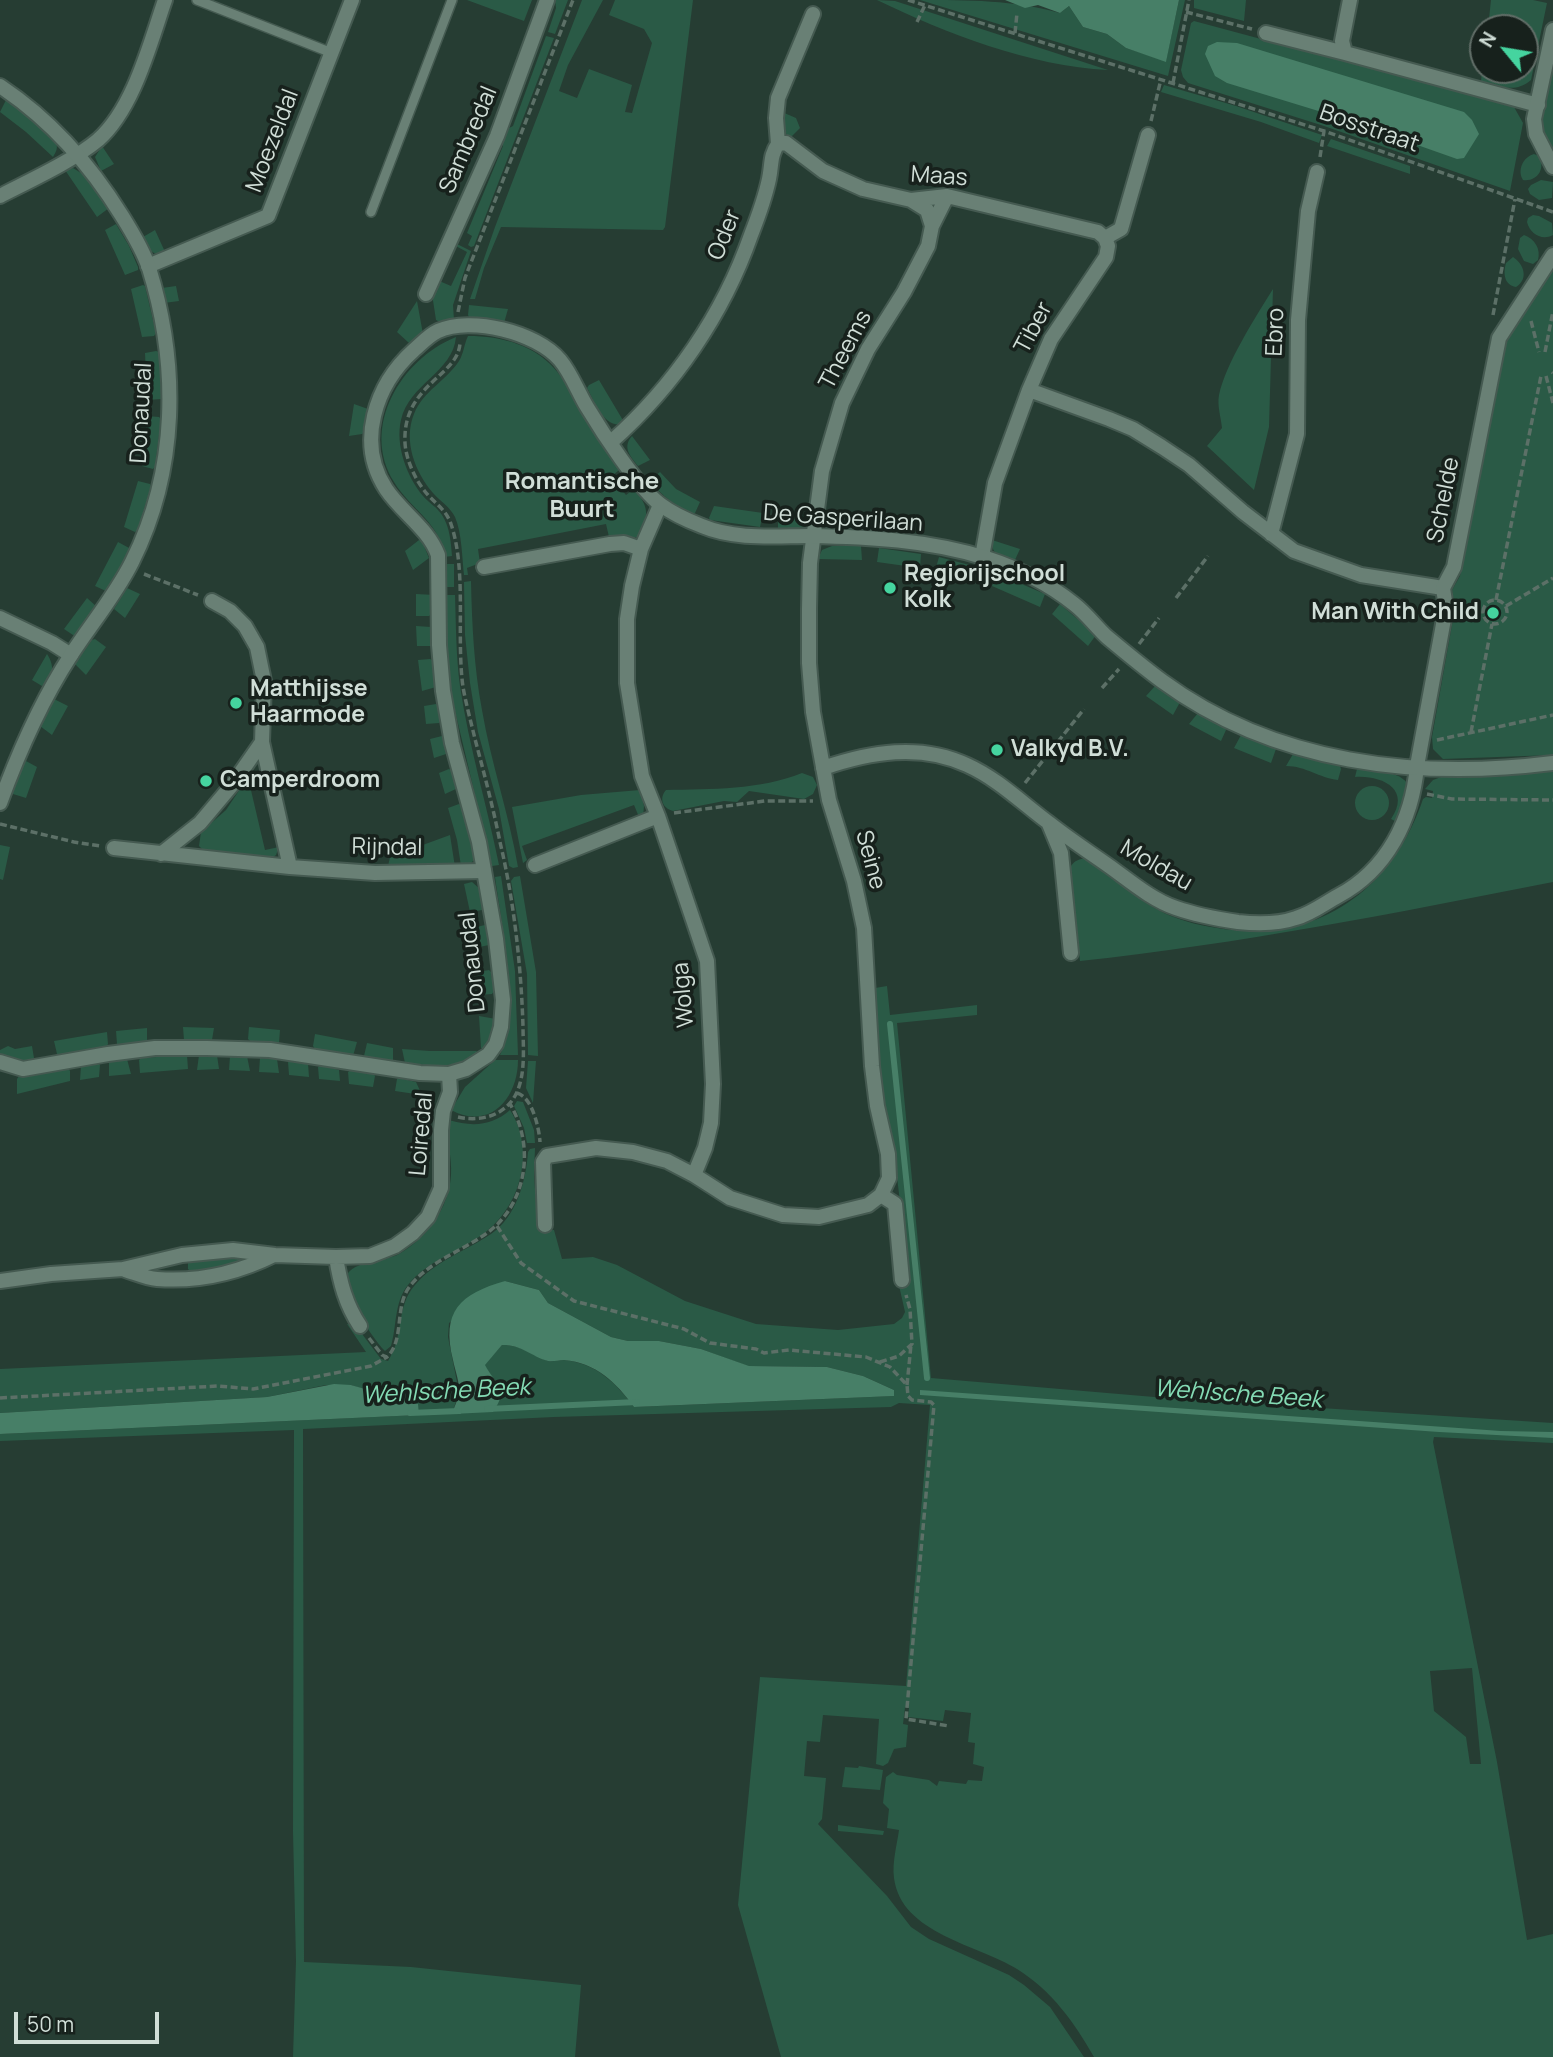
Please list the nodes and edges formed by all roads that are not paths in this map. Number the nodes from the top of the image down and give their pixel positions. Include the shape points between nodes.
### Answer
1 (165, 0) edge
2 (197, 0) edge
3 (352, 0) edge
4 (452, 0) edge
5 (547, 0) edge
6 (1350, 0) edge
7 (813, 14) dead end
8 (1553, 30) edge
9 (1266, 33) road end
10 (332, 53) junction
11 (1345, 53) junction
12 (0, 86) edge
13 (1538, 105) junction
14 (1148, 135) road end
15 (778, 144) junction
16 (78, 153) junction
17 (1553, 167) edge
18 (1317, 173) road end
19 (947, 196) junction
20 (0, 197) edge
21 (911, 200) junction
22 (371, 212) dead end
23 (932, 226) junction
24 (1105, 238) junction
25 (1553, 255) edge
26 (148, 267) junction
27 (426, 294) dead end
28 (460, 326) joint
29 (1029, 390) junction
30 (611, 442) junction
31 (660, 505) junction
32 (1271, 534) junction
33 (815, 536) junction
34 (640, 549) junction
35 (982, 557) junction
36 (484, 567) dead end
37 (1443, 588) junction
38 (212, 601) road end
39 (0, 618) edge
40 (71, 655) junction
41 (262, 742) junction
42 (1553, 763) edge
43 (1417, 766) junction
44 (823, 768) junction
45 (0, 803) edge
46 (658, 816) junction
47 (1048, 823) junction
48 (114, 848) road end
49 (162, 854) junction
50 (535, 865) road end
51 (290, 867) junction
52 (484, 871) junction
53 (1072, 953) dead end
54 (0, 1062) edge
55 (449, 1074) junction
56 (694, 1175) junction
57 (881, 1195) junction
58 (545, 1225) dead end
59 (275, 1255) junction
60 (336, 1258) junction
61 (123, 1269) junction
62 (902, 1280) road end
63 (0, 1281) edge
64 (360, 1326) road end

1 - 16 street via 124,105 99,139
2 - 10 lane
3 - 10 street, Moezeldal
4 - 22 lane
5 - 27 street, Sambredal via 497,136
6 - 11 street via 1342,41
7 - 15 street, Oder via 778,99
8 - 13 street
9 - 11 street
10 - 26 street, Moezeldal via 268,216
11 - 13 street
12 - 16 street, Donaudal
13 - 17 street via 1536,134
14 - 24 street, Tiber via 1121,229
15 - 21 street, Maas via 786,143 850,185
15 - 30 street, Oder via 748,245 714,316 666,388
16 - 20 street
16 - 26 street, Donaudal via 130,228
18 - 32 street, Ebro via 1308,211 1298,320 1297,433
19 - 21 street, Maas
19 - 23 street, Theems
19 - 24 street, Maas via 1098,232
21 - 23 street via 927,210
23 - 33 street, Theems via 928,246 842,403 822,471
24 - 29 street, Tiber via 1106,257 1051,339
25 - 37 street, Schelde via 1499,338 1454,567
26 - 40 street, Donaudal via 168,353 167,458 129,568
28 - 30 street, De Gasperilaan via 513,332 542,345 559,359
28 - 52 street, Donaudal via 433,333 388,380 373,413 370,444 385,488 433,541 438,555 443,691
29 - 32 street via 1109,419 1153,441
29 - 35 street, Tiber via 998,475
30 - 31 street, De Gasperilaan
31 - 33 street, De Gasperilaan via 718,531
31 - 34 street, Wolga
32 - 37 street via 1294,551 1362,575
33 - 35 street, De Gasperilaan via 900,540
33 - 44 street, Seine via 810,562 809,663
34 - 36 street via 610,544
34 - 46 street, Wolga via 627,619 627,683 642,776
35 - 43 street, De Gasperilaan via 1042,583 1076,606 1164,683 1247,729 1349,760
37 - 43 street, Schelde via 1446,608
38 - 41 street via 245,626 257,647 264,681
39 - 40 street
40 - 45 street, Donaudal via 41,706
41 - 49 street via 200,823
41 - 51 street
42 - 43 street, De Gasperilaan via 1504,769
43 - 47 street, Moldau via 1415,792 1400,834 1378,865 1351,889 1296,918 1257,924 1174,908
44 - 47 street, Moldau via 856,757 913,751 966,764
44 - 57 street, Seine via 864,928 872,1066 889,1166
46 - 50 street
46 - 56 street, Wolga via 707,961 711,1123
47 - 53 street, Moldau via 1060,853
48 - 49 street, Rijndal
49 - 51 street, Rijndal
51 - 52 street, Rijndal via 375,873
52 - 55 street, Donaudal via 503,1000 501,1027 488,1055
54 - 55 street, Donaudal via 23,1069 143,1050 207,1048 270,1050
55 - 60 street, Loiredal via 450,1092 441,1130 441,1188 428,1217 395,1246 370,1256
56 - 57 street via 730,1198 782,1215 839,1213 868,1205
56 - 58 street via 667,1161 633,1152 596,1148 547,1156 542,1162
57 - 62 street via 895,1204
59 - 60 street, Loiredal
59 - 61 street, Loiredal via 233,1250 182,1255
59 - 61 street, Loiredal via 208,1278 155,1279
60 - 64 street via 340,1284
61 - 63 street, Loiredal

